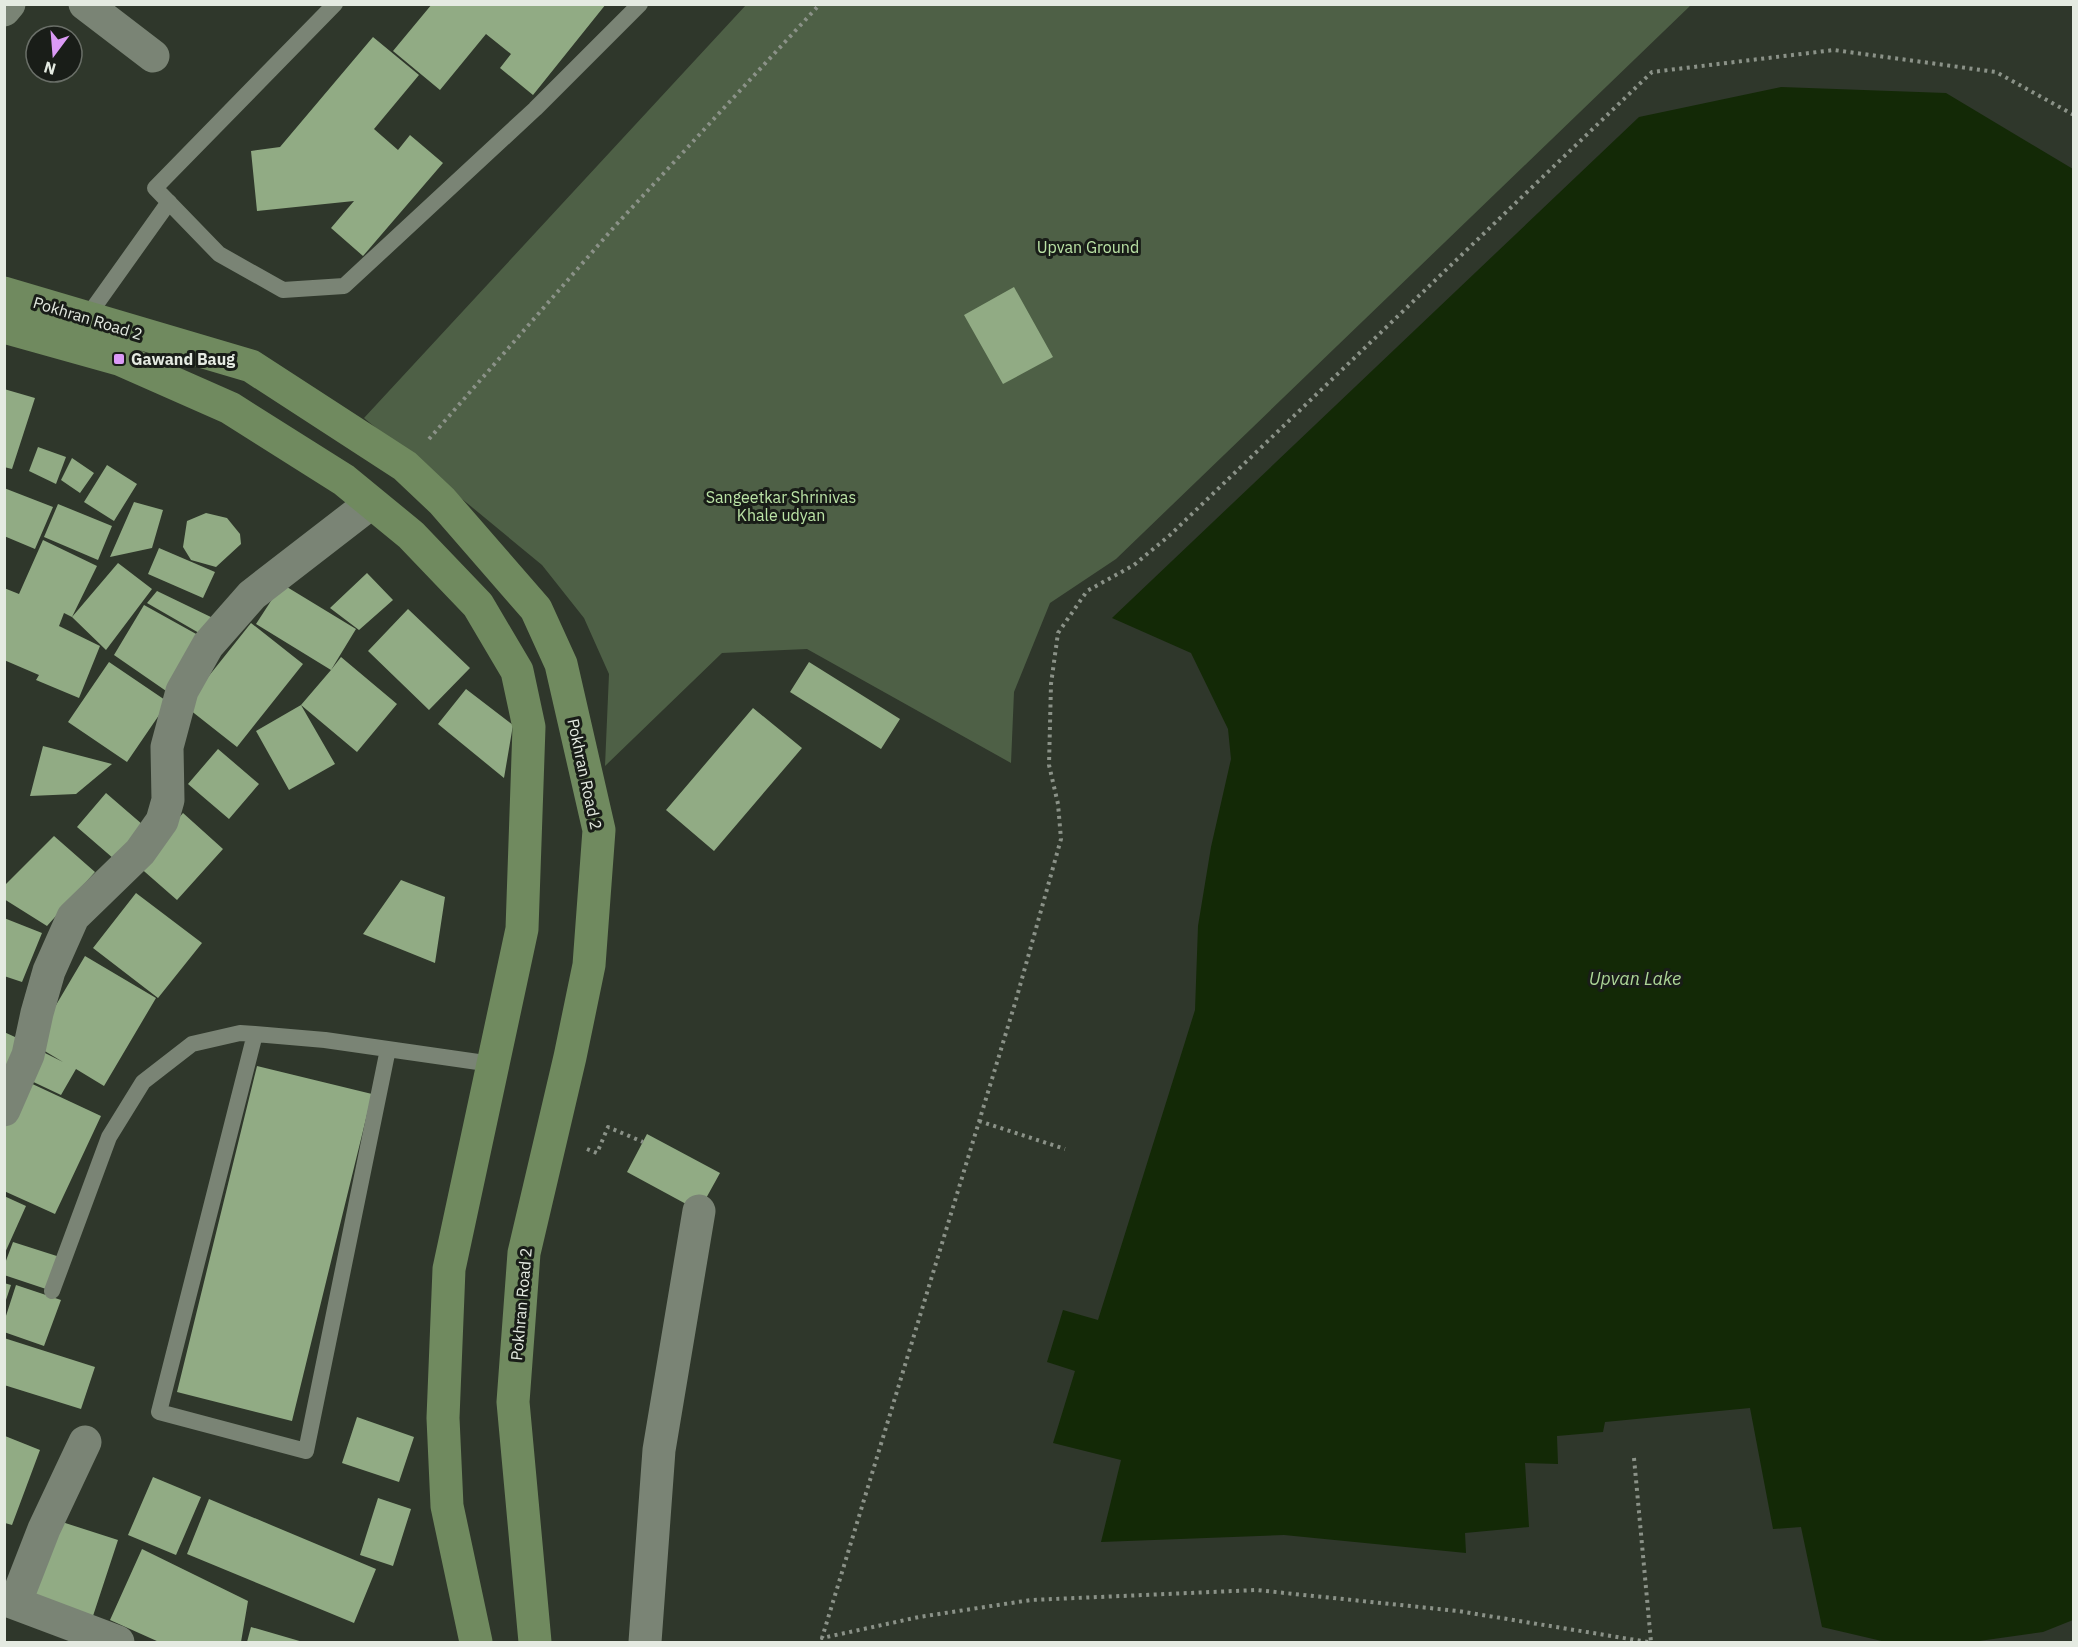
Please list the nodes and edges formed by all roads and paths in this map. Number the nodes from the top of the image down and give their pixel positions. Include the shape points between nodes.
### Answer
1 (9, 4) edge
2 (86, 4) edge
3 (335, 4) edge
4 (640, 4) edge
5 (820, 4) edge
6 (4, 10) edge
7 (153, 56) dead end
8 (2073, 115) edge
9 (169, 202) junction
10 (4, 293) edge
11 (87, 317) junction
12 (4, 327) edge
13 (405, 466) junction
14 (371, 503) junction
15 (255, 1034) junction
16 (388, 1049) junction
17 (492, 1064) junction
18 (4, 1110) edge
19 (979, 1120) junction
20 (643, 1142) dead end
21 (1065, 1149) dead end
22 (597, 1153) dead end
23 (699, 1211) dead end
24 (52, 1291) dead end
25 (85, 1442) dead end
26 (1634, 1458) dead end
27 (10, 1600) edge
28 (118, 1642) edge
29 (476, 1642) edge
30 (535, 1642) edge
31 (645, 1642) edge
32 (1649, 1642) edge

1 - 6 street
2 - 7 street
3 - 9 lane via 154,188
4 - 9 lane via 536,109 344,286 283,290 219,254
5 - 13 path via 615,225
8 - 19 path via 1996,72 1834,50 1652,72 1170,535 1134,565 1087,591 1058,633 1051,684 1049,765 1061,839
9 - 11 lane
10 - 11 main road, Pokhran Road 2
11 - 13 main road, Pokhran Road 2 via 251,366
12 - 14 main road, Pokhran Road 2 via 119,359 230,408 344,480
13 - 30 main road, Pokhran Road 2 via 442,501 536,609 561,664 599,830 589,965 524,1253 513,1402
14 - 17 main road, Pokhran Road 2 via 411,535 478,605 518,671 529,727 522,929
14 - 18 street via 252,595 208,645 182,691 167,747 168,800 162,821 140,852 73,917 50,970 28,1055
15 - 16 lane
15 - 16 lane via 159,1412 306,1451
15 - 24 lane via 240,1033 192,1044 143,1082 110,1137
16 - 17 lane
17 - 29 main road, Pokhran Road 2 via 449,1269 443,1418 447,1506
19 - 21 path
19 - 32 path via 822,1638 919,1617 1031,1600 1256,1590 1458,1611
20 - 22 path via 608,1127
23 - 31 street via 659,1450
25 - 27 street
26 - 32 path
27 - 28 street

